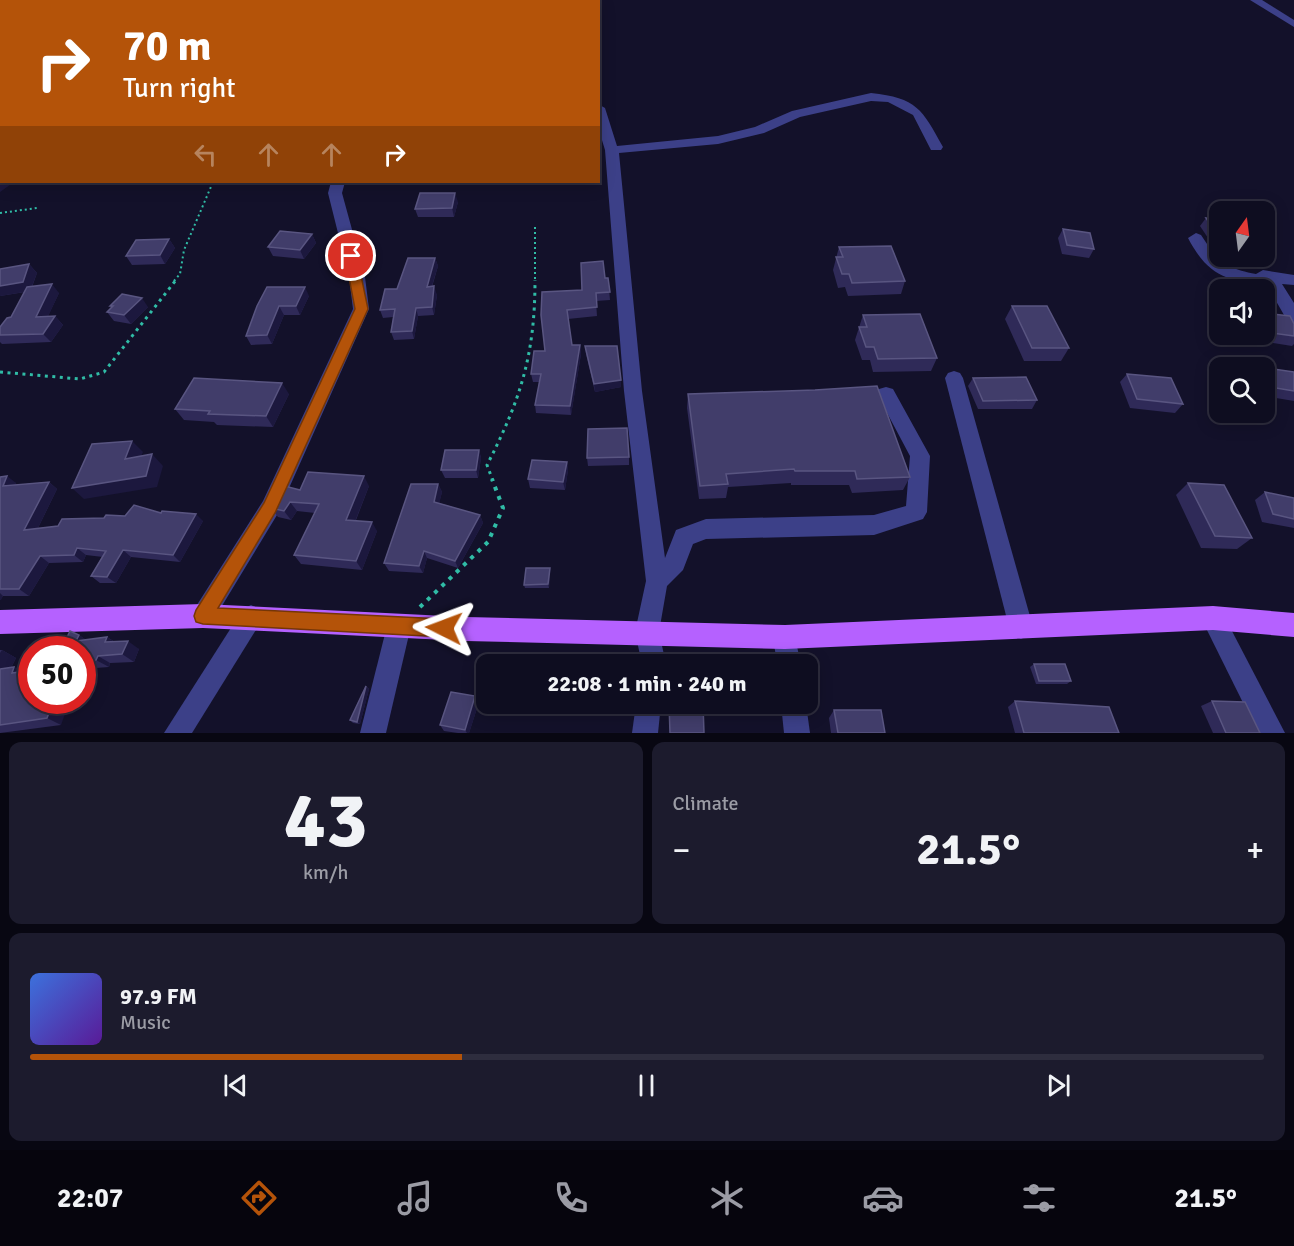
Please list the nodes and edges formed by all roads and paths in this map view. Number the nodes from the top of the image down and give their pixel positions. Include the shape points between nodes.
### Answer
1 (1255, 0) edge
2 (1294, 24) edge
3 (600, 111) edge
4 (936, 147) dead end
5 (612, 150) junction
6 (213, 183) edge
7 (338, 183) edge
8 (38, 208) dead end
9 (0, 213) edge
10 (535, 227) dead end
11 (1196, 238) dead end
12 (1238, 271) dead end
13 (1267, 279) edge
14 (1268, 279) edge
15 (1275, 280) edge
16 (1294, 280) edge
17 (1275, 285) edge
18 (1294, 318) edge
19 (0, 372) edge
20 (954, 378) dead end
21 (886, 394) dead end
22 (657, 581) junction
23 (203, 616) junction
24 (251, 617) junction
25 (1212, 618) junction
26 (0, 622) edge
27 (1294, 625) edge
28 (399, 626) junction
29 (1022, 627) junction
30 (647, 632) junction
31 (785, 637) junction
32 (652, 654) edge
33 (788, 654) edge
34 (648, 714) edge
35 (795, 714) edge
36 (177, 733) edge
37 (373, 733) edge
38 (645, 733) edge
39 (798, 733) edge
40 (1272, 733) edge

1 - 2 street
3 - 5 street
4 - 5 street via 918,113 891,99 871,98 796,114 759,130 718,140
5 - 22 street via 633,391
6 - 19 path via 184,250 180,274 104,372 80,379
7 - 23 street via 335,194 357,277 361,309 270,508
8 - 9 path
10 - 28 path via 530,357 509,423 488,465 503,508 488,542
11 - 13 street via 1204,257 1218,270
12 - 14 street
15 - 16 street
17 - 18 street
20 - 29 street
21 - 22 street via 920,456 916,512 874,525 706,529 684,537 675,563
22 - 30 street
23 - 24 main road
23 - 26 main road
24 - 28 main road
24 - 36 street
25 - 27 main road
25 - 29 main road
25 - 40 street
28 - 30 main road
28 - 37 street
29 - 31 main road
30 - 31 main road
30 - 32 street
31 - 33 street
34 - 38 street
35 - 39 street

